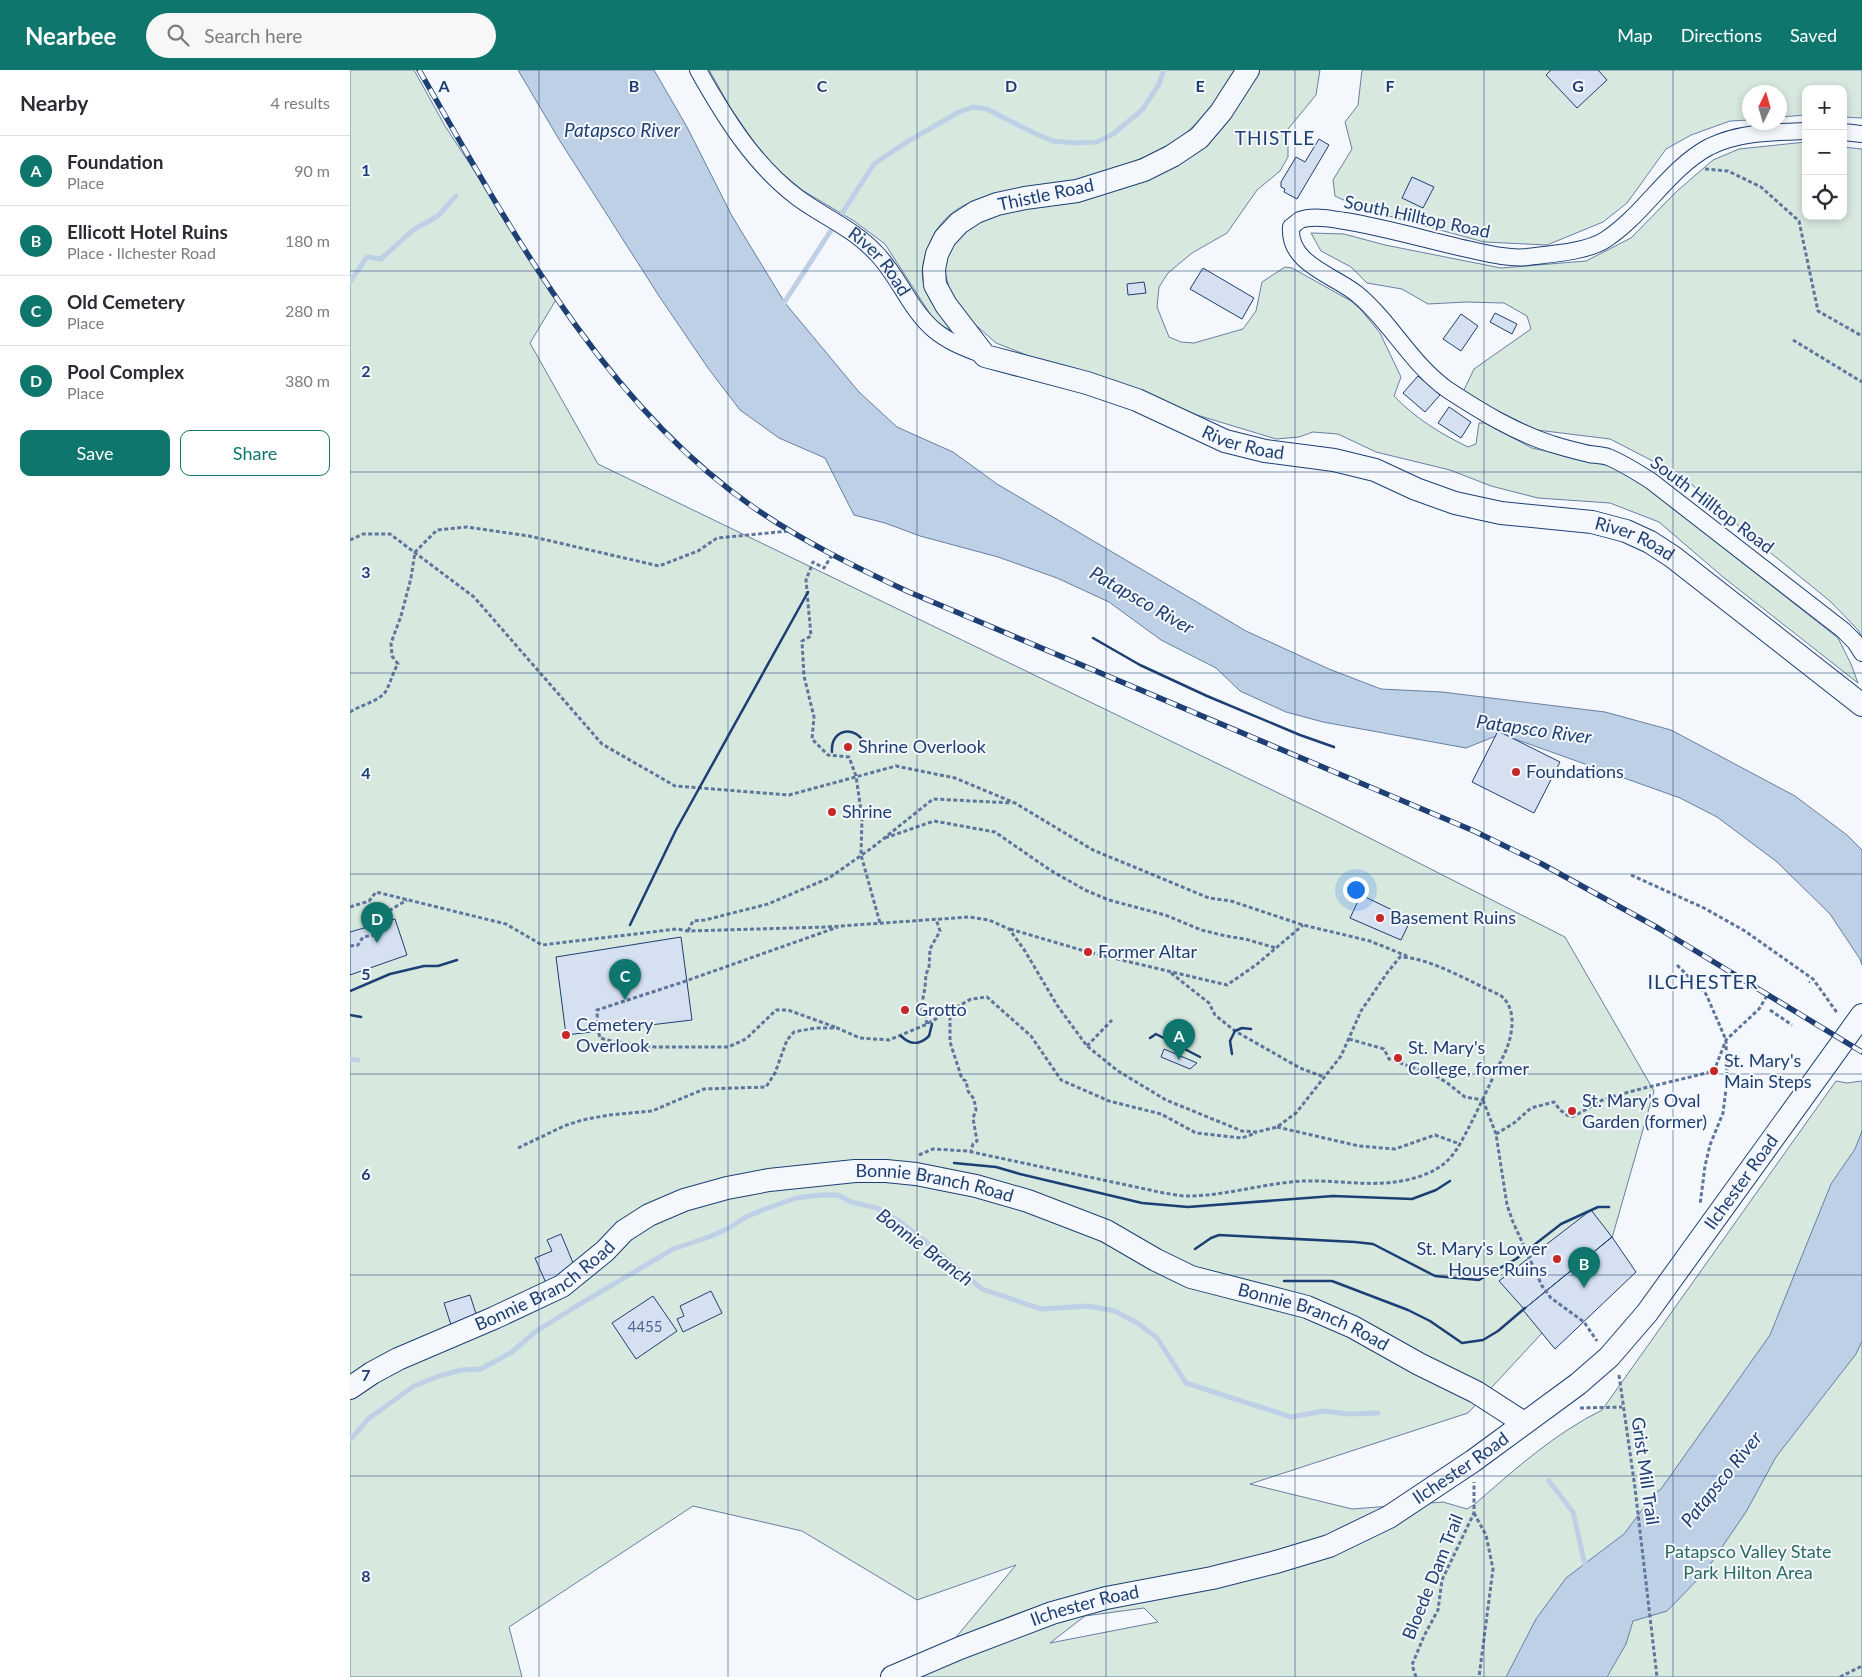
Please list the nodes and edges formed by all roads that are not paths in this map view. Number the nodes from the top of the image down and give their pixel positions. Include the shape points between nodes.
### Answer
1 (698, 70) edge
2 (1248, 70) edge
3 (1802, 131) edge
4 (1847, 132) edge
5 (1862, 134) edge
6 (986, 356) junction
7 (1862, 653) edge
8 (1862, 705) edge
9 (1856, 1023) edge
10 (350, 1388) edge
11 (1524, 1423) junction
12 (892, 1677) edge

1 - 6 street, River Road via 752,154 771,176 876,253 932,328 952,343
2 - 6 street, Thistle Road via 1221,112 1199,138 1172,156 1144,170 1077,192 997,204 959,223 945,238 937,254 934,285
3 - 7 street, South Hilltop Road via 1736,137 1709,147 1682,167 1604,241 1574,251 1523,257 1490,254 1331,219 1301,220 1291,227 1290,237 1293,246 1314,267 1356,294 1374,311 1425,370 1447,389 1528,435 1606,456 1628,467 1843,630
4 - 5 street
6 - 8 street, River Road via 1137,400 1225,441 1375,470 1455,503 1501,512 1592,522 1626,531 1673,557
9 - 11 street, Ilchester Road via 1647,1313 1604,1349 1578,1384
10 - 11 street, Bonnie Branch Road via 398,1359 562,1286 624,1231 649,1215 684,1200 769,1180 855,1171 891,1172 976,1186 1028,1201 1106,1231 1191,1277 1307,1307 1354,1327 1476,1392
11 - 12 street, Ilchester Road via 1477,1471 1329,1546 1266,1565 1106,1598 1052,1613

